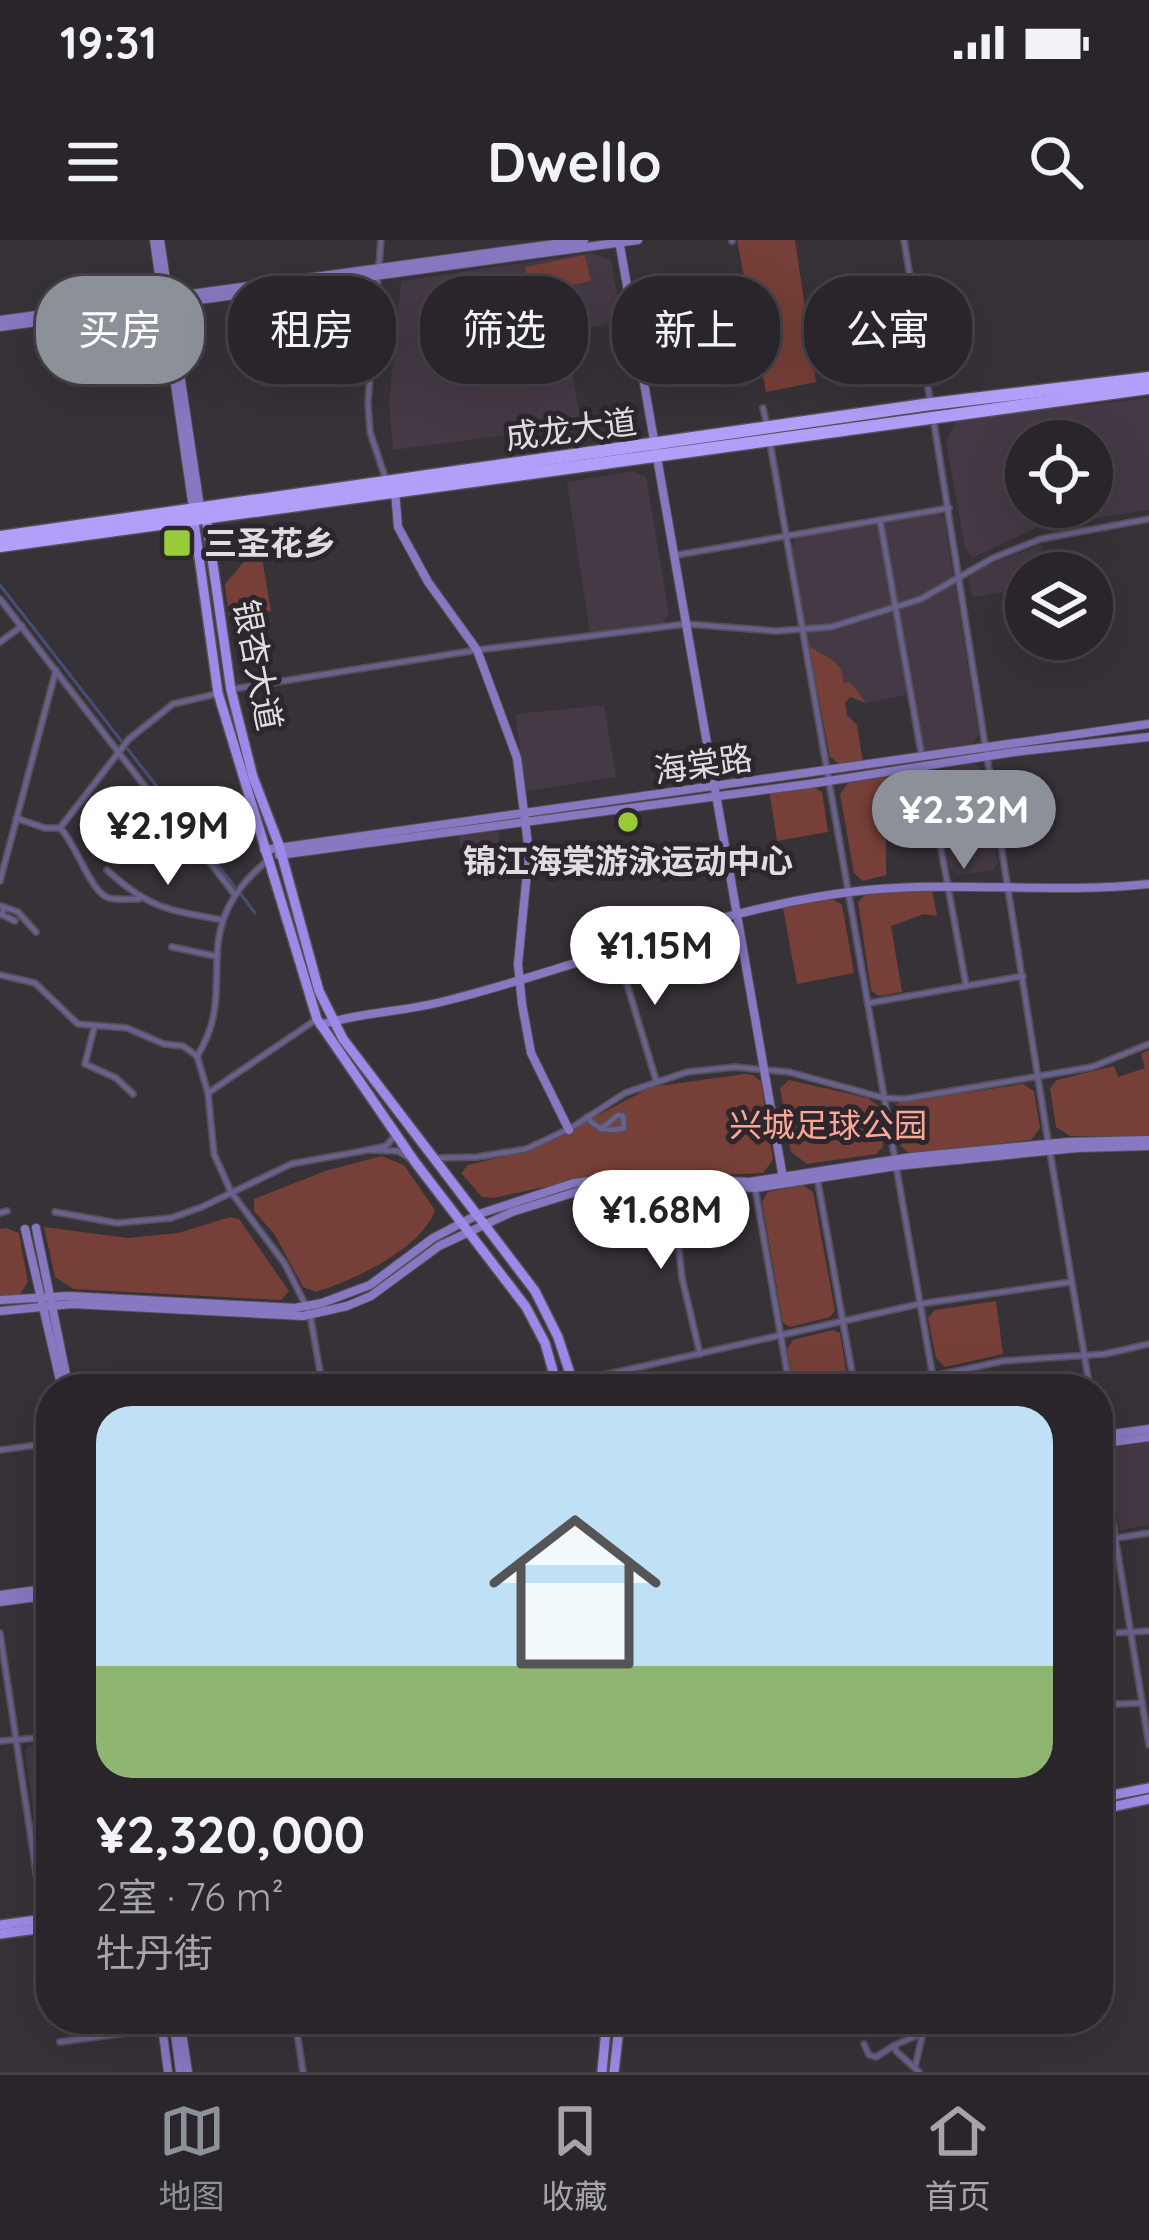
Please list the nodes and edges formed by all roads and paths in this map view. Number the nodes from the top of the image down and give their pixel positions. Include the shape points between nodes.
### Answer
1 (157, 240) edge
2 (381, 240) edge
3 (584, 240) edge
4 (638, 240) edge
5 (904, 240) edge
6 (619, 242) edge
7 (381, 273) junction
8 (162, 276) edge
9 (204, 296) edge
10 (36, 319) edge
11 (0, 324) edge
12 (1149, 378) edge
13 (178, 384) edge
14 (1149, 388) edge
15 (763, 407) dead end
16 (932, 410) junction
17 (768, 433) junction
18 (656, 450) junction
19 (390, 486) junction
20 (949, 508) junction
21 (198, 514) junction
22 (1149, 519) edge
23 (880, 520) junction
24 (785, 536) junction
25 (0, 537) edge
26 (0, 546) edge
27 (674, 556) junction
28 (959, 577) junction
29 (0, 599) edge
30 (896, 609) junction
31 (686, 624) junction
32 (22, 626) junction
33 (800, 630) junction
34 (0, 642) edge
35 (477, 650) junction
36 (56, 670) junction
37 (231, 690) junction
38 (218, 694) junction
39 (1149, 724) edge
40 (1149, 736) edge
41 (123, 747) junction
42 (987, 752) junction
43 (924, 761) junction
44 (827, 776) junction
45 (715, 791) junction
46 (526, 817) junction
47 (16, 818) junction
48 (60, 828) junction
49 (279, 850) junction
50 (266, 855) junction
51 (107, 870) dead end
52 (0, 881) edge
53 (1149, 884) edge
54 (945, 885) junction
55 (1009, 886) junction
56 (846, 892) junction
57 (234, 895) junction
58 (139, 899) junction
59 (2, 906) edge
60 (736, 914) junction
61 (222, 920) junction
62 (15, 922) dead end
63 (36, 932) dead end
64 (172, 947) dead end
65 (616, 948) junction
66 (215, 956) junction
67 (0, 975) edge
68 (1023, 976) junction
69 (520, 979) junction
70 (966, 986) junction
71 (866, 1004) junction
72 (333, 1021) junction
73 (318, 1022) junction
74 (94, 1028) junction
75 (1149, 1044) edge
76 (196, 1056) junction
77 (764, 1070) junction
78 (1038, 1078) junction
79 (656, 1080) junction
80 (208, 1093) junction
81 (133, 1094) dead end
82 (884, 1098) junction
83 (586, 1117) junction
84 (611, 1127) dead end
85 (568, 1130) junction
86 (396, 1132) junction
87 (1149, 1143) edge
88 (1049, 1147) junction
89 (368, 1150) junction
90 (433, 1158) junction
91 (415, 1162) junction
92 (896, 1162) junction
93 (817, 1177) junction
94 (783, 1179) junction
95 (672, 1183) junction
96 (754, 1188) junction
97 (231, 1192) junction
98 (55, 1212) dead end
99 (483, 1219) junction
100 (461, 1222) junction
101 (31, 1229) dead end
102 (470, 1234) junction
103 (1071, 1282) junction
104 (0, 1300) edge
105 (45, 1301) junction
106 (919, 1304) junction
107 (308, 1310) junction
108 (0, 1311) edge
109 (842, 1322) junction
110 (781, 1336) junction
111 (1149, 1344) edge
112 (700, 1354) junction
113 (1082, 1354) junction
114 (62, 1374) edge
115 (319, 1374) edge
116 (554, 1374) edge
117 (570, 1374) edge
118 (621, 1374) edge
119 (787, 1374) edge
120 (852, 1374) edge
121 (932, 1374) edge
122 (941, 1374) edge
123 (1087, 1374) edge
124 (1149, 1433) edge
125 (1113, 1437) edge
126 (36, 1445) edge
127 (0, 1450) edge
128 (1113, 1532) edge
129 (1149, 1533) edge
130 (1114, 1539) junction
131 (36, 1594) edge
132 (0, 1599) edge
133 (1130, 1631) junction
134 (1149, 1631) edge
135 (0, 1633) edge
136 (1113, 1633) edge
137 (1142, 1703) junction
138 (1113, 1705) edge
139 (36, 1738) edge
140 (15, 1739) junction
141 (0, 1742) edge
142 (1149, 1745) edge
143 (1149, 1788) edge
144 (1113, 1795) edge
145 (1149, 1799) edge
146 (1113, 1807) edge
147 (36, 1855) edge
148 (36, 1922) edge
149 (0, 1924) edge
150 (36, 1924) edge
151 (0, 1934) edge
152 (102, 2034) edge
153 (171, 2034) edge
154 (297, 2034) edge
155 (606, 2034) edge
156 (618, 2034) edge
157 (920, 2034) edge
158 (922, 2034) edge
159 (60, 2042) dead end
160 (864, 2044) dead end
161 (895, 2044) junction
162 (917, 2070) edge
163 (178, 2072) edge
164 (303, 2072) edge
165 (602, 2072) edge
166 (614, 2072) edge

1 - 8 street, 银杏大道
2 - 7 street
3 - 7 street
4 - 6 street
5 - 16 street
6 - 7 street
6 - 18 street
7 - 9 street
7 - 19 street via 368,402
10 - 11 street
12 - 16 highway, 成龙大道
13 - 21 street, 银杏大道
14 - 16 highway, 成龙大道
15 - 17 street
16 - 17 highway, 成龙大道
16 - 20 street
17 - 18 highway, 成龙大道
17 - 24 street
18 - 19 highway, 成龙大道
18 - 27 street
19 - 21 highway, 成龙大道
19 - 35 street via 410,551
20 - 23 street
20 - 28 street
21 - 25 highway, 成龙大道
21 - 26 highway, 成龙大道
21 - 37 main road, 银杏大道
21 - 38 main road, 银杏大道
22 - 28 street via 1041,539
23 - 24 street
23 - 30 street
24 - 27 street
24 - 33 street
27 - 31 street
28 - 30 street
28 - 42 street
29 - 32 street
30 - 33 street
30 - 43 street
31 - 33 street
31 - 35 street
31 - 45 street
32 - 34 street
32 - 36 street
33 - 44 street
35 - 37 street
35 - 46 street via 517,758
36 - 41 street
36 - 47 street
37 - 38 street
37 - 49 main road, 银杏大道
38 - 41 street via 173,704
38 - 50 main road, 银杏大道
39 - 42 street, 海棠路
40 - 42 street, 海棠路
41 - 48 street
41 - 57 street
42 - 43 street, 海棠路
42 - 55 street
43 - 44 street, 海棠路
43 - 54 street
44 - 45 street, 海棠路
44 - 56 street
45 - 46 street, 海棠路
45 - 60 street
46 - 49 street, 海棠路
46 - 69 street
47 - 48 street
47 - 52 street
48 - 58 street via 98,892
49 - 50 street, 海棠路
49 - 72 main road, 银杏大道
50 - 57 street
50 - 73 main road, 银杏大道
51 - 58 street
53 - 55 street
54 - 55 street
54 - 56 street
54 - 70 street
55 - 68 street
56 - 60 street
56 - 71 street
57 - 61 street
58 - 61 street
59 - 62 street
59 - 63 street
60 - 65 street
60 - 77 street
61 - 66 street
64 - 66 street
65 - 69 street
65 - 79 street
66 - 76 street via 212,1022
67 - 74 street via 35,983 68,1017
68 - 70 street
68 - 78 street
69 - 72 street
69 - 85 street via 531,1053
70 - 71 street
71 - 82 street
72 - 73 street
72 - 90 main road, 银杏大道
73 - 80 street
73 - 86 main road, 银杏大道
74 - 76 street via 127,1028
74 - 81 street via 85,1064
75 - 78 street
76 - 80 street
77 - 79 street
77 - 82 street
77 - 94 street
78 - 82 street
78 - 88 street
79 - 83 street
80 - 97 street via 214,1154
82 - 92 street
83 - 84 street
83 - 85 street
85 - 90 street via 503,1154
86 - 89 street via 386,1146
86 - 91 main road, 银杏大道
87 - 88 street
88 - 92 street
88 - 103 street
89 - 91 street via 398,1151
89 - 97 street via 291,1164
90 - 99 main road, 银杏大道
91 - 100 main road, 银杏大道
92 - 93 street
92 - 94 street
92 - 106 street
93 - 94 street
93 - 109 street
94 - 96 street
94 - 99 street via 602,1179 552,1188
95 - 96 street
95 - 99 street via 589,1188
95 - 112 street
96 - 110 street
97 - 98 street via 150,1222
97 - 107 street
99 - 100 street
99 - 102 street
99 - 117 main road, 银杏大道 via 549,1316
100 - 102 main road, 银杏大道
100 - 107 street via 370,1285
101 - 105 street
102 - 107 street via 439,1246 371,1296
102 - 116 main road, 银杏大道 via 526,1307
103 - 106 street
103 - 113 street
104 - 105 street
105 - 107 street
105 - 108 street
105 - 114 street
106 - 109 street
106 - 121 street
107 - 115 street
109 - 110 street
109 - 120 street
110 - 112 street
110 - 119 street
111 - 113 street
112 - 118 street
113 - 122 street
113 - 123 street
124 - 125 street
126 - 127 street
128 - 130 street
129 - 130 street
130 - 133 street
131 - 132 street
133 - 134 street
133 - 136 street
133 - 137 street
135 - 140 street
137 - 138 street
137 - 142 street
139 - 140 street
140 - 141 street
140 - 147 street
143 - 144 main road
145 - 146 main road
148 - 149 main road
150 - 151 main road
152 - 159 street
153 - 163 street
154 - 164 street
155 - 165 main road
156 - 166 main road
157 - 161 street
158 - 162 street
160 - 161 street via 876,2057
161 - 162 street

